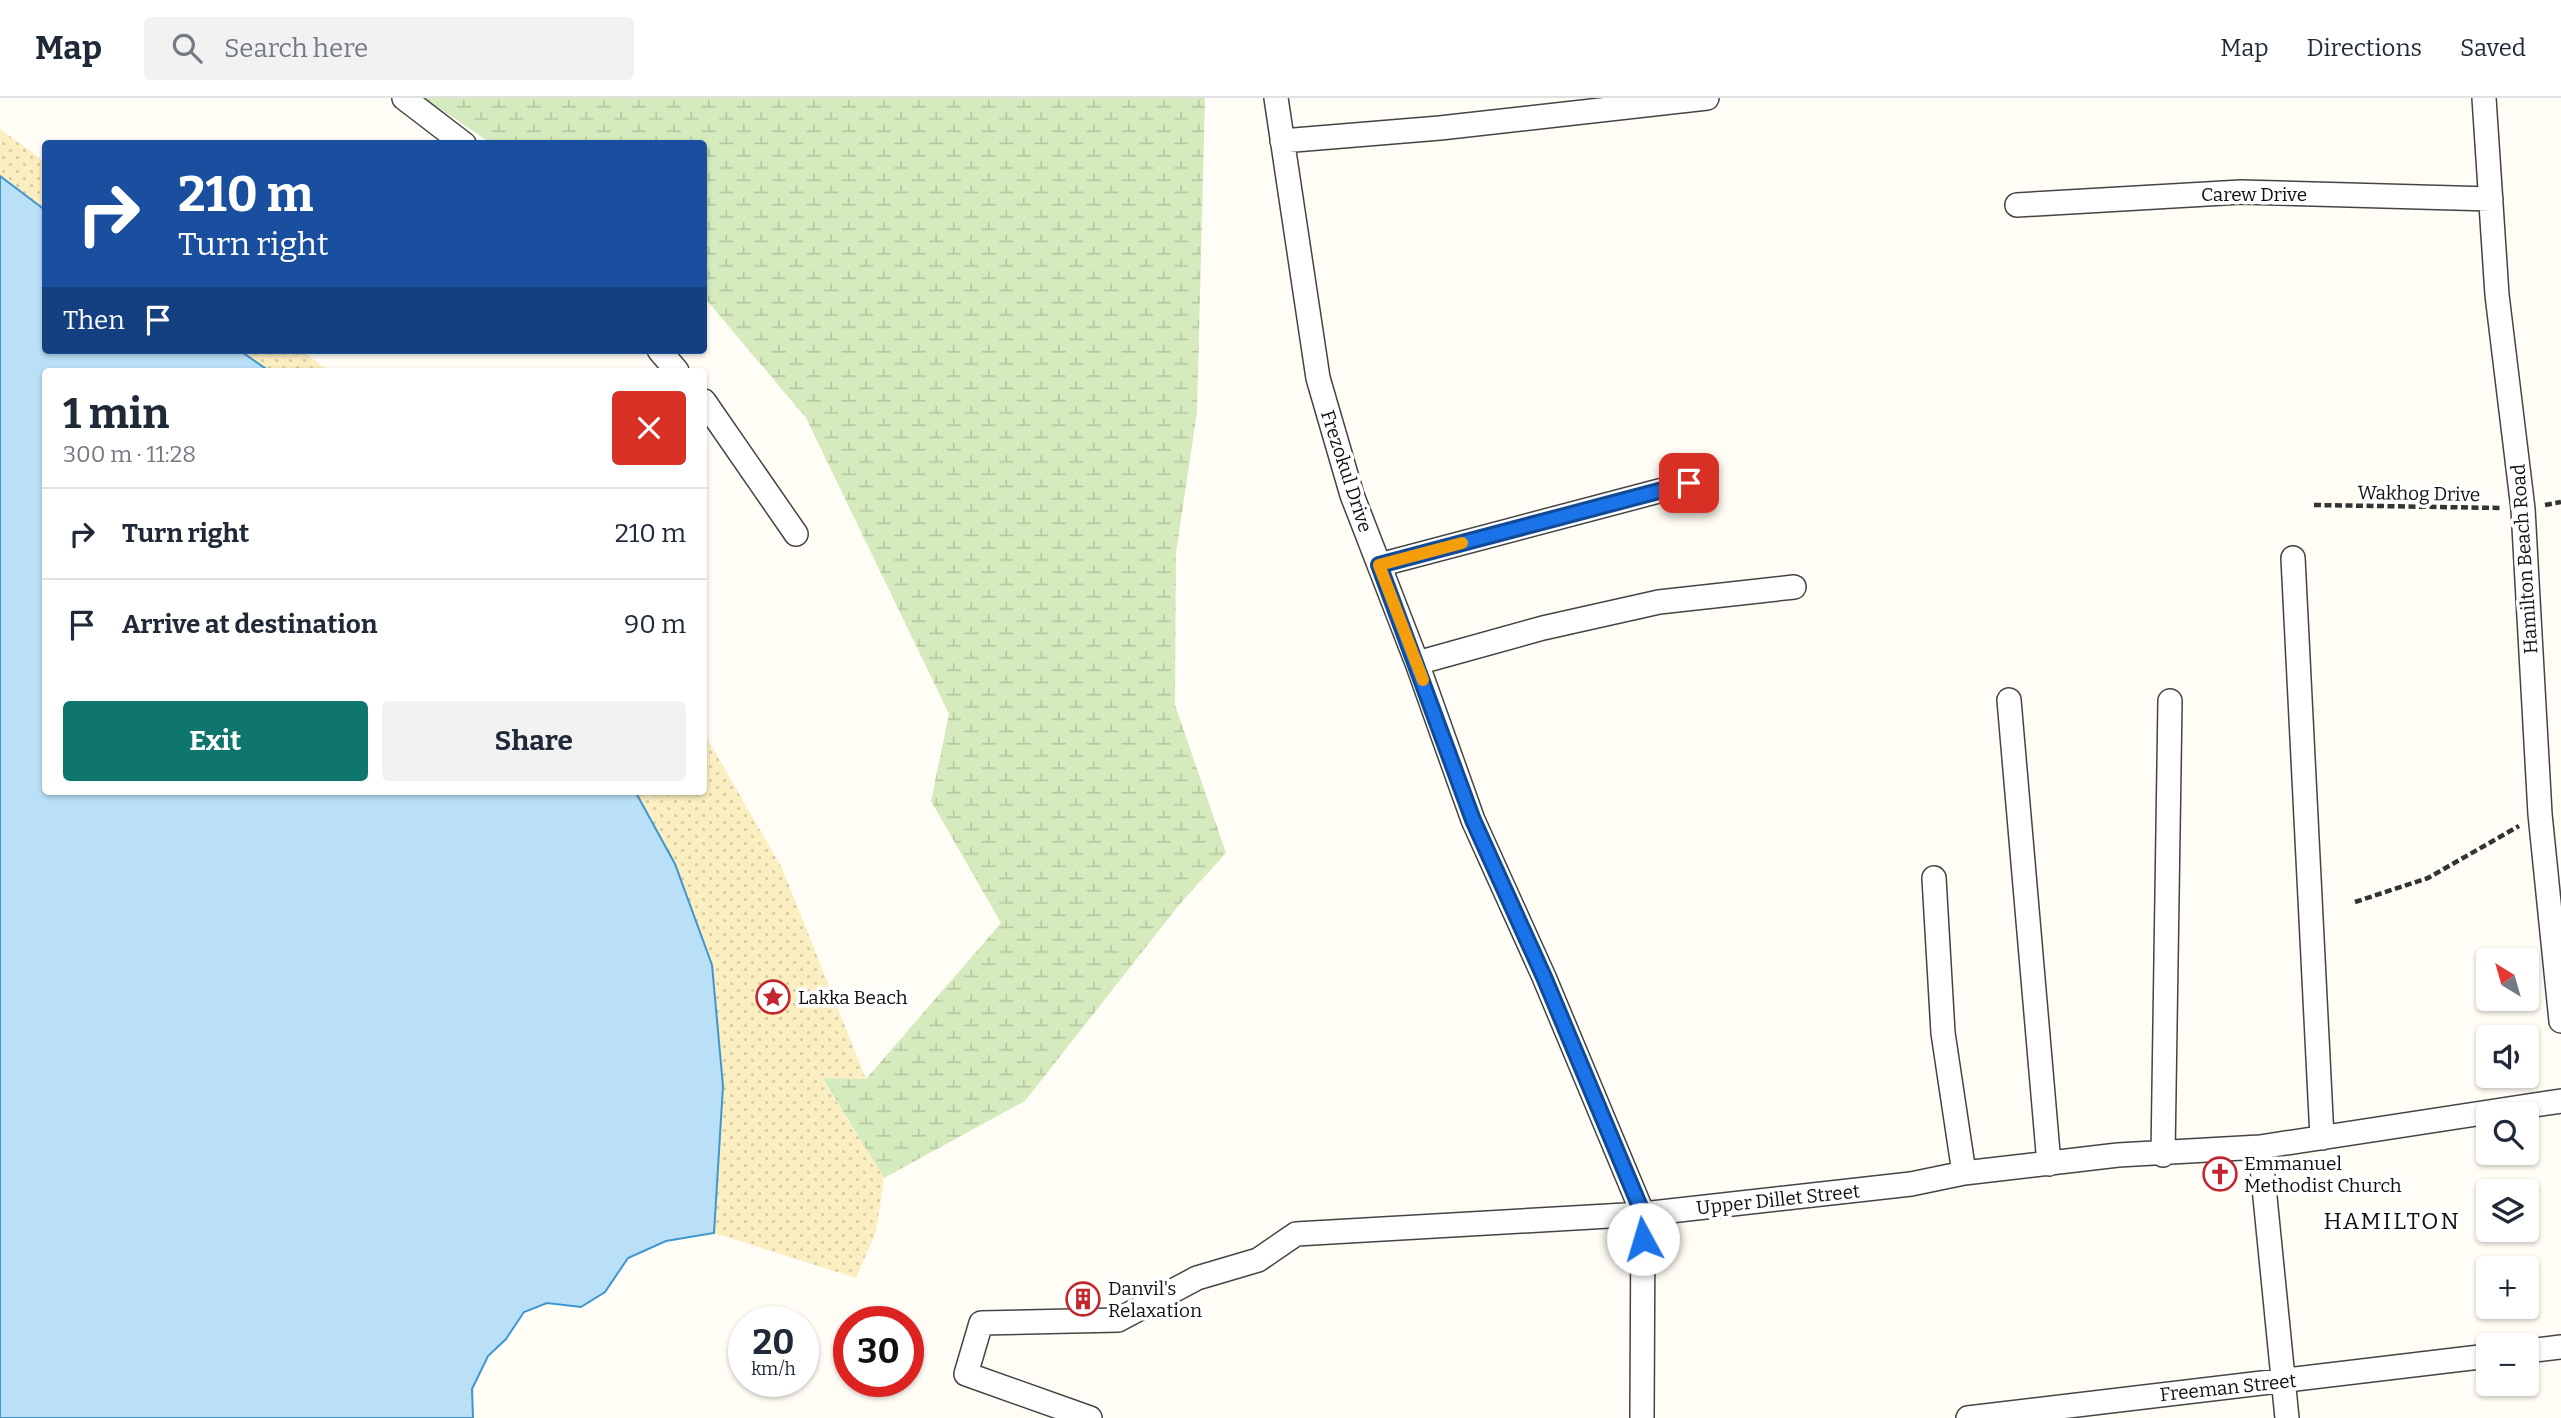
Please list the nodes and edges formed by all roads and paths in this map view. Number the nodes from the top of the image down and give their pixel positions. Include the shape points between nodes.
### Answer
1 (404, 98) edge
2 (1276, 98) edge
3 (1707, 98) edge
4 (2484, 98) edge
5 (459, 140) edge
6 (1282, 141) junction
7 (2491, 200) junction
8 (2017, 205) dead end
9 (662, 354) edge
10 (674, 368) edge
11 (707, 405) edge
12 (1689, 483) dead end
13 (2314, 505) dead end
14 (2523, 509) junction
15 (796, 534) dead end
16 (2293, 558) dead end
17 (1379, 565) junction
18 (1794, 587) dead end
19 (1417, 663) junction
20 (2009, 700) dead end
21 (2170, 701) dead end
22 (2540, 814) junction
23 (1934, 878) dead end
24 (2356, 902) dead end
25 (2556, 920) edge
26 (2561, 1021) edge
27 (2561, 1101) edge
28 (2322, 1138) junction
29 (2260, 1147) junction
30 (2163, 1155) junction
31 (2049, 1164) junction
32 (1964, 1173) junction
33 (1643, 1214) junction
34 (2561, 1347) edge
35 (2539, 1350) edge
36 (2476, 1357) edge
37 (2286, 1381) junction
38 (1090, 1418) edge
39 (1642, 1418) edge
40 (1968, 1418) edge
41 (2287, 1418) edge

1 - 5 street
2 - 6 street, Frezokul Drive
3 - 6 street
4 - 7 street, Hamilton Beach Road
6 - 17 street, Frezokul Drive via 1318,378 1352,495
7 - 8 street, Carew Drive via 2241,192
7 - 14 street, Hamilton Beach Road via 2497,295
9 - 10 street
11 - 15 street
12 - 17 street
13 - 14 path, Wakhog Drive
14 - 22 street, Hamilton Beach Road
16 - 28 street
17 - 19 street, Frezokul Drive
18 - 19 street via 1660,601
19 - 33 street, Frezokul Drive via 1473,820
20 - 31 street
21 - 30 street
22 - 24 path via 2428,878
22 - 25 street, Hamilton Beach Road
23 - 32 street via 1943,1033
25 - 26 street, Hamilton Beach Road
27 - 28 street, Upper Dillet Street
28 - 29 street, Upper Dillet Street
29 - 30 street, Upper Dillet Street
29 - 37 street
30 - 31 street, Upper Dillet Street via 2118,1155
31 - 32 street, Upper Dillet Street
32 - 33 street, Upper Dillet Street via 1911,1184
33 - 38 street, Upper Dillet Street via 1296,1234 1258,1259 1197,1278 1118,1321 981,1323 966,1374
33 - 39 street
34 - 35 street
36 - 37 street, Freeman Street
37 - 40 street, Freeman Street
37 - 41 street

